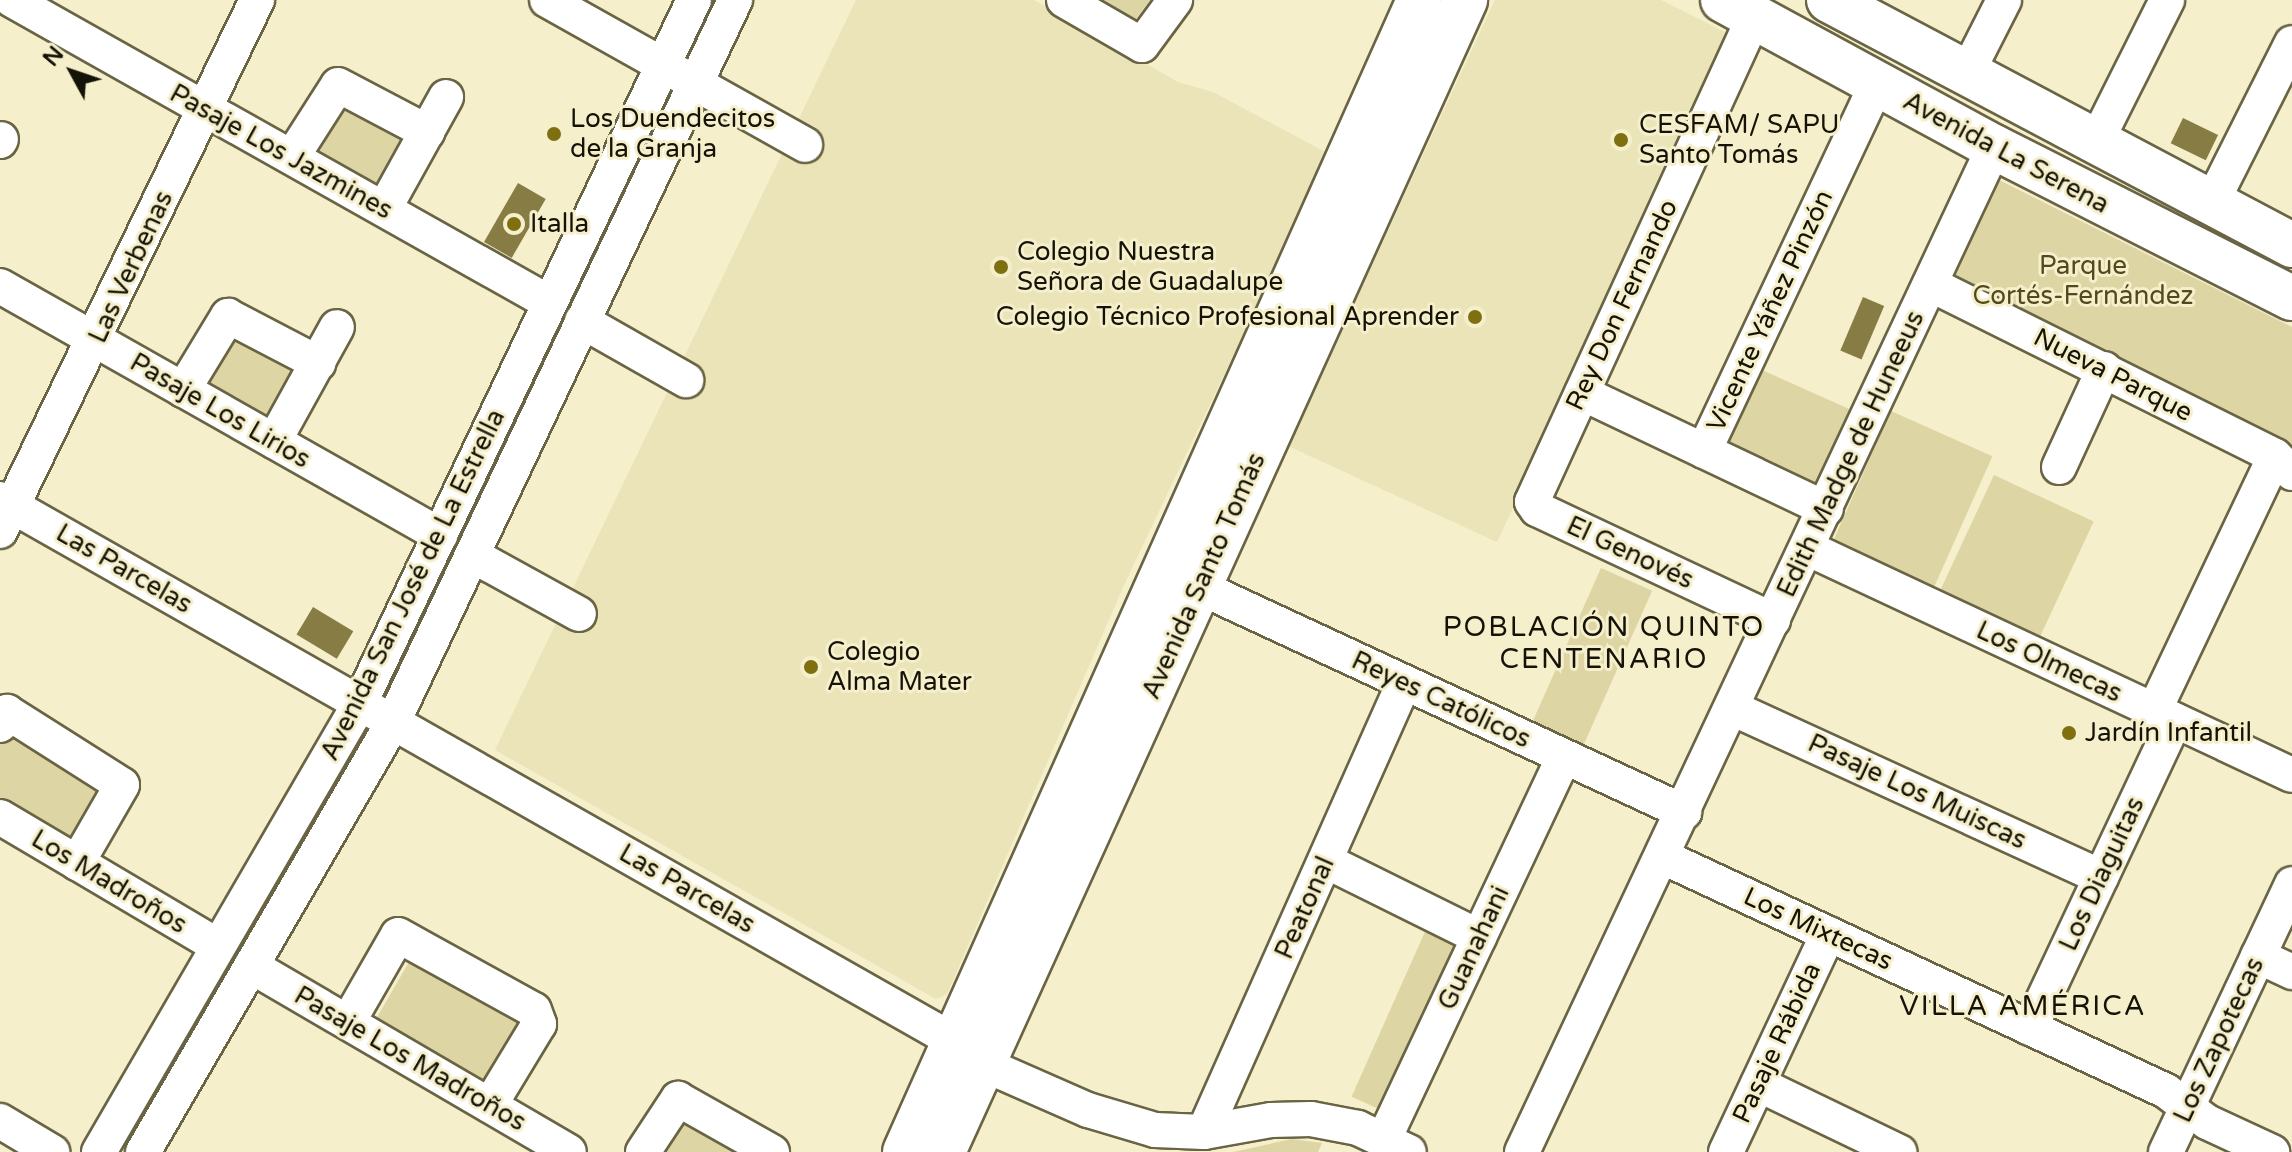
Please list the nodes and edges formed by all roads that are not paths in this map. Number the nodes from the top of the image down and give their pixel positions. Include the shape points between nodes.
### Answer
1 (12, 0) edge
2 (257, 0) edge
3 (547, 0) edge
4 (694, 0) edge
5 (735, 0) edge
6 (1064, 0) edge
7 (1175, 0) edge
8 (1419, 0) edge
9 (1465, 0) edge
10 (2004, 0) edge
11 (2167, 0) edge
12 (1838, 2) edge
13 (1739, 9) edge
14 (54, 10) edge
15 (2292, 43) edge
16 (662, 67) junction
17 (1966, 75) junction
18 (694, 84) junction
19 (1876, 85) junction
20 (446, 97) dead end
21 (205, 109) junction
22 (427, 132) junction
23 (2095, 144) junction
24 (805, 145) dead end
25 (1994, 147) junction
26 (292, 157) junction
27 (2211, 204) junction
28 (384, 209) junction
29 (2292, 245) edge
30 (1930, 284) junction
31 (0, 286) edge
32 (2292, 298) edge
33 (550, 303) junction
34 (582, 321) junction
35 (337, 327) dead end
36 (96, 340) junction
37 (318, 363) junction
38 (2104, 369) junction
39 (686, 380) dead end
40 (183, 390) junction
41 (1582, 393) junction
42 (274, 441) junction
43 (1704, 451) junction
44 (2283, 464) edge
45 (2059, 467) dead end
46 (1532, 505) joint
47 (1826, 509) junction
48 (5, 512) edge
49 (440, 535) junction
50 (1807, 548) junction
51 (472, 555) junction
52 (1199, 587) junction
53 (579, 614) dead end
54 (1773, 620) junction
55 (1404, 683) junction
56 (360, 703) junction
57 (1732, 708) junction
58 (2164, 716) junction
59 (393, 722) junction
60 (0, 725) edge
61 (1564, 757) junction
62 (2292, 775) edge
63 (1684, 812) junction
64 (0, 817) edge
65 (1663, 857) junction
66 (1326, 861) junction
67 (77, 863) junction
68 (2101, 877) junction
69 (2292, 884) edge
70 (1828, 934) junction
71 (1479, 937) junction
72 (218, 946) junction
73 (2258, 956) junction
74 (251, 966) junction
75 (2292, 972) edge
76 (348, 1022) junction
77 (2030, 1028) junction
78 (969, 1053) junction
79 (1758, 1084) junction
80 (490, 1105) junction
81 (2188, 1107) junction
82 (0, 1121) edge
83 (1204, 1132) junction
84 (1396, 1146) edge
85 (52, 1152) edge
86 (99, 1152) edge
87 (143, 1152) edge
88 (569, 1152) edge
89 (643, 1152) edge
90 (772, 1152) edge
91 (905, 1152) edge
92 (943, 1152) edge
93 (1522, 1152) edge
94 (1726, 1152) edge
95 (1899, 1152) edge
96 (2166, 1152) edge
97 (2272, 1152) edge

1 - 14 street, Pasaje Los Jazmines
2 - 21 street, Las Verbenas
3 - 16 street
4 - 16 street, Avenida San José de La Estrella
5 - 18 street, Avenida San José de La Estrella
6 - 7 street via 1142,45
8 - 78 main road, Avenida Santo Tomás
9 - 52 main road, Avenida Santo Tomás
10 - 17 street
11 - 23 street
12 - 17 main road, Avenida La Serena
13 - 19 main road, Avenida La Serena
13 - 41 street, Rey Don Fernando
14 - 21 street, Pasaje Los Jazmines
15 - 27 street
16 - 18 street
16 - 33 street, Avenida San José de La Estrella
17 - 23 main road, Avenida La Serena
18 - 24 street
18 - 34 street, Avenida San José de La Estrella
19 - 25 main road, Avenida La Serena
19 - 43 street, Vicente Yáñez Pinzón
20 - 22 street
21 - 26 street, Pasaje Los Jazmines
21 - 36 street, Las Verbenas
22 - 26 street via 338,85
22 - 28 street
23 - 27 main road, Avenida La Serena
25 - 30 street, Edith Madge de Huneeus
25 - 32 main road, Avenida La Serena
26 - 28 street, Pasaje Los Jazmines
27 - 29 main road, Avenida La Serena
28 - 33 street, Pasaje Los Jazmines
30 - 38 street, Nueva Parque
30 - 47 street, Edith Madge de Huneeus
31 - 36 street, Pasaje Los Lirios
33 - 49 street, Avenida San José de La Estrella
34 - 39 street
34 - 51 street, Avenida San José de La Estrella
35 - 37 street
36 - 40 street, Pasaje Los Lirios
36 - 48 street, Las Verbenas
37 - 40 street via 228,316
37 - 42 street
38 - 44 street, Nueva Parque
38 - 45 street
40 - 42 street, Pasaje Los Lirios
41 - 43 street
41 - 46 street, Rey Don Fernando
42 - 49 street, Pasaje Los Lirios
43 - 47 street
44 - 58 street, Los Diaguitas
46 - 54 street, El Genovés
47 - 50 street, Edith Madge de Huneeus
48 - 56 street, Las Parcelas
49 - 56 street, Avenida San José de La Estrella
50 - 54 street, Edith Madge de Huneeus
50 - 58 street, Los Olmecas
51 - 53 street
51 - 59 street, Avenida San José de La Estrella
52 - 55 street, Reyes Católicos
52 - 78 main road, Avenida Santo Tomás
54 - 57 street, Edith Madge de Huneeus
55 - 61 street, Reyes Católicos
55 - 66 street, Peatonal
56 - 59 street, Las Parcelas
56 - 72 street, Avenida San José de La Estrella
57 - 63 street, Edith Madge de Huneeus
57 - 68 street, Pasaje Los Muiscas
58 - 62 street, Los Olmecas
58 - 68 street, Los Diaguitas
59 - 74 street, Avenida San José de La Estrella
59 - 78 street, Las Parcelas
60 - 67 street via 7,712 122,785
61 - 63 street, Reyes Católicos
61 - 71 street, Guanahani
63 - 65 street, Edith Madge de Huneeus
64 - 67 street, Los Madroños
65 - 70 street, Los Mixtecas
65 - 93 street, Edith Madge de Huneeus
66 - 71 street
66 - 83 street, Peatonal
67 - 72 street, Los Madroños
68 - 77 street, Los Diaguitas
69 - 73 street, Los Zapotecas
70 - 77 street, Los Mixtecas
70 - 79 street, Pasaje Rábida
71 - 84 street, Guanahani
72 - 86 street, Avenida San José de La Estrella
73 - 75 street
73 - 81 street, Los Zapotecas
74 - 76 street, Pasaje Los Madroños
74 - 87 street, Avenida San José de La Estrella
76 - 80 street, Pasaje Los Madroños
76 - 80 street via 398,935 534,1010 539,1024
77 - 81 street, Los Mixtecas via 2166,1091
78 - 83 street, Las Parcelas via 1109,1118 1155,1130
78 - 91 main road, Avenida Santo Tomás
78 - 92 main road, Avenida Santo Tomás
79 - 94 street, Pasaje Rábida
79 - 95 street
80 - 88 street, Pasaje Los Madroños
81 - 96 street, Los Zapotecas
81 - 97 street, Los Mixtecas
82 - 85 street
83 - 84 street, Las Parcelas via 1301,1119 1358,1128
89 - 90 street via 678,1099

